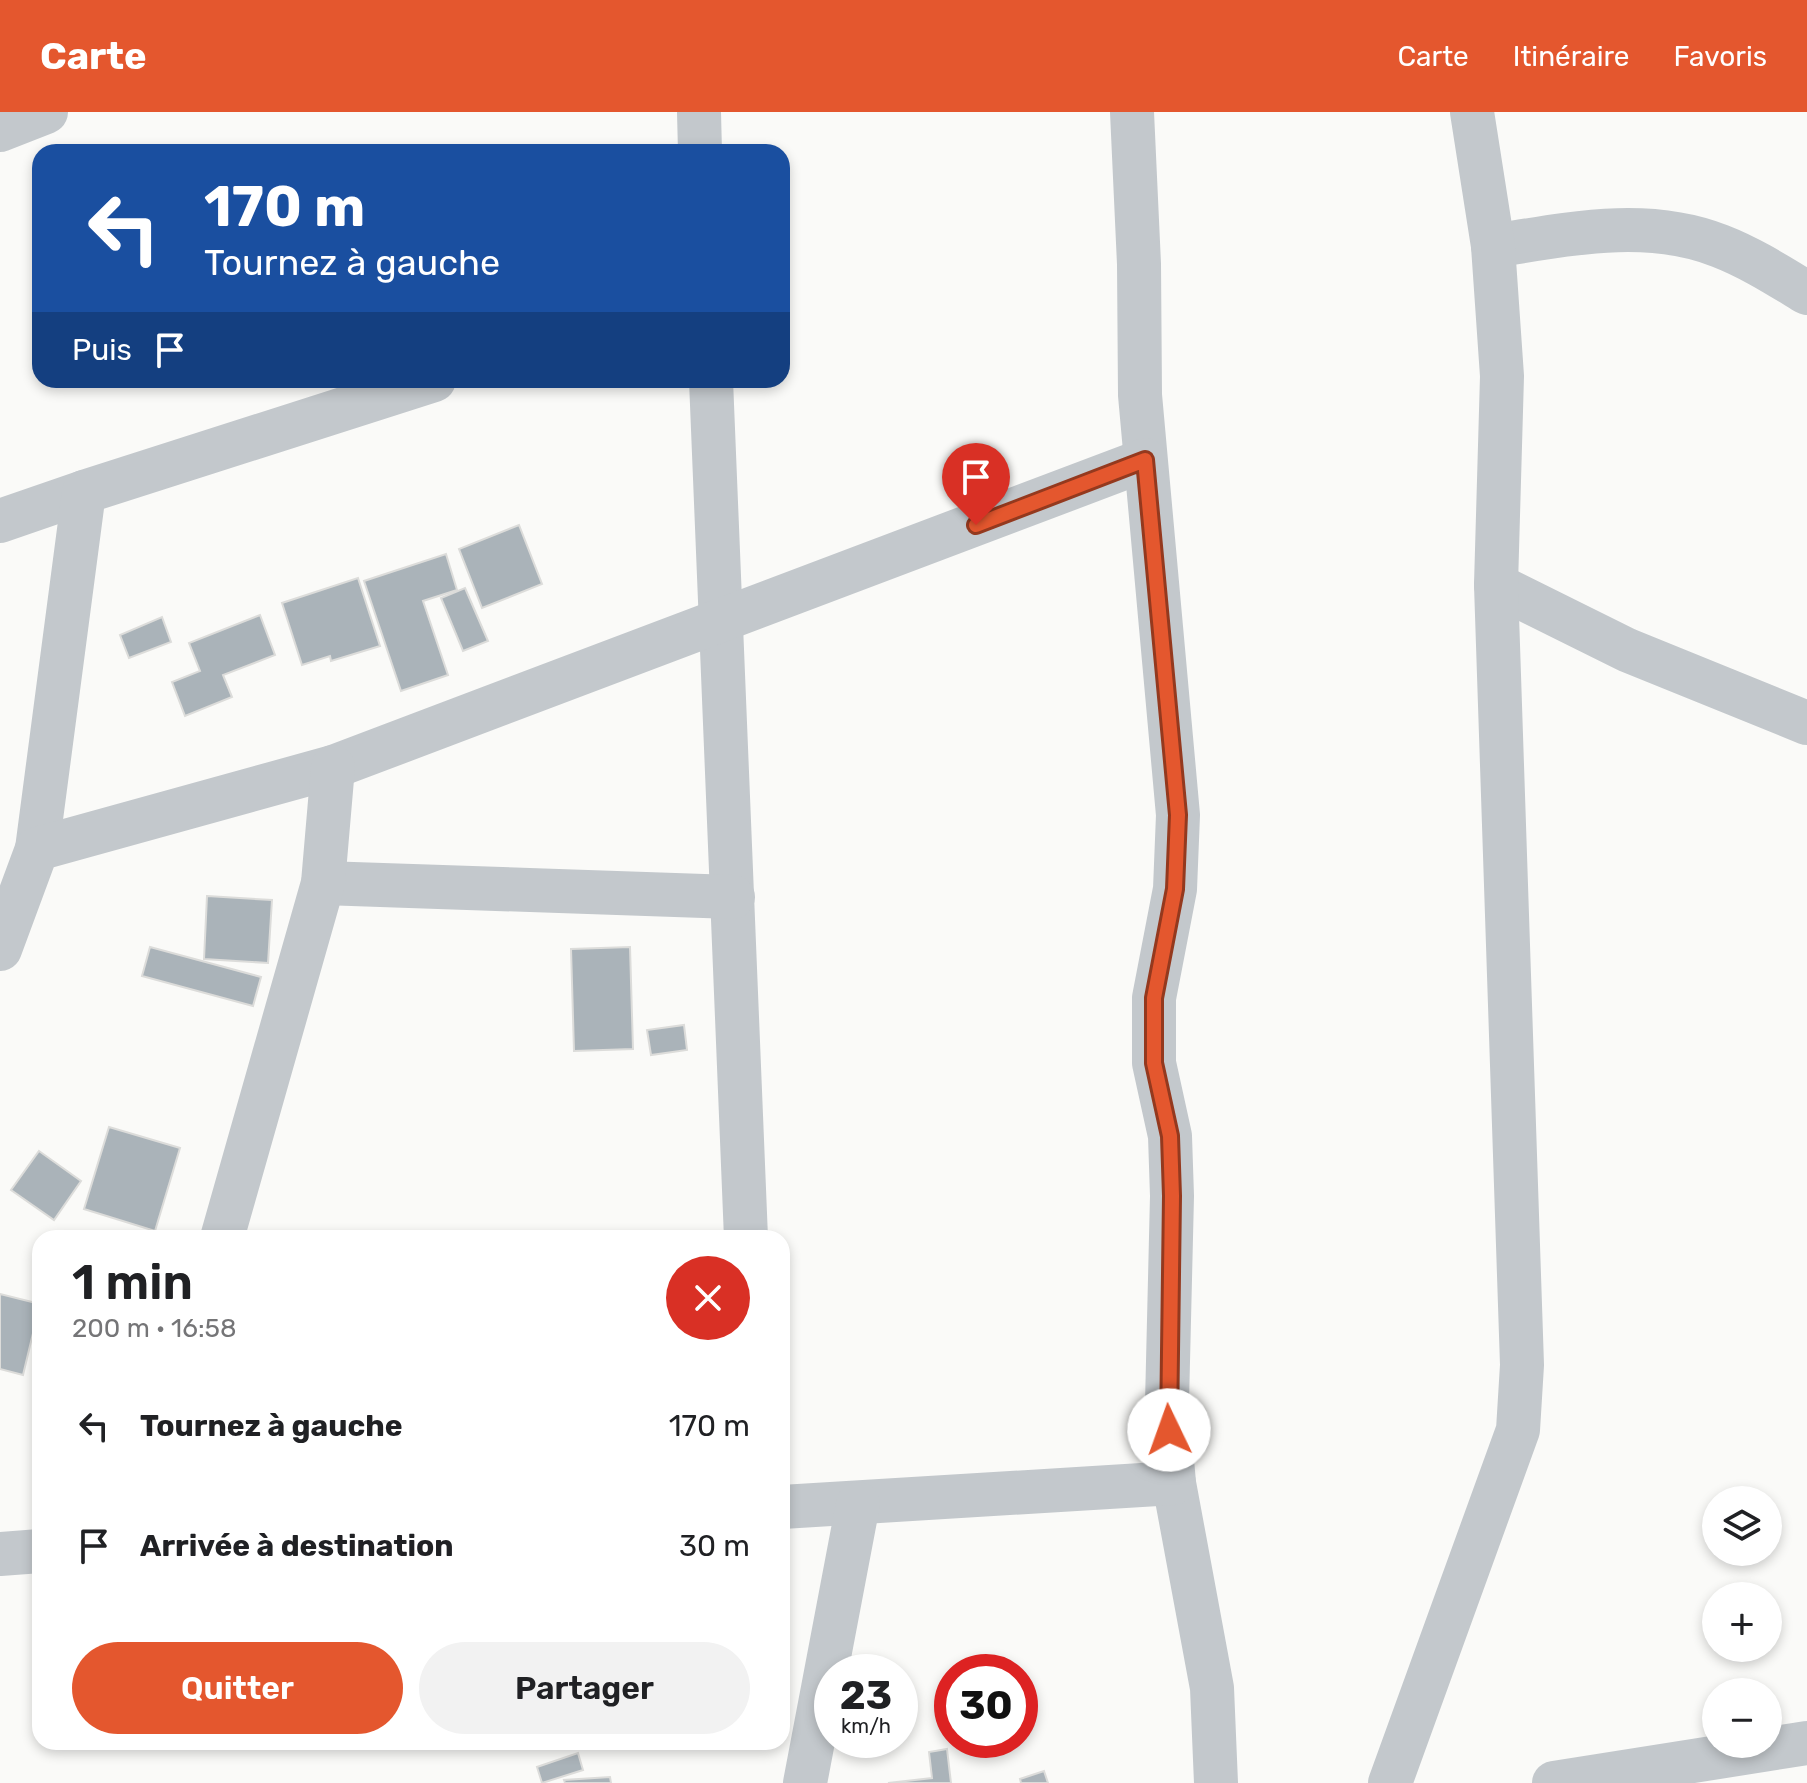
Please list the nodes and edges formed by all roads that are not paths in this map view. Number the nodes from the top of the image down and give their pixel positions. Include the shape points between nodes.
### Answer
1 (46, 112) edge
2 (699, 112) edge
3 (1132, 112) edge
4 (1472, 112) edge
5 (0, 130) edge
6 (700, 144) edge
7 (1493, 246) junction
8 (1807, 293) edge
9 (409, 388) edge
10 (711, 388) edge
11 (1145, 460) junction
12 (84, 492) junction
13 (0, 521) edge
14 (1496, 585) junction
15 (722, 621) junction
16 (1807, 723) edge
17 (333, 767) junction
18 (37, 849) junction
19 (323, 883) junction
20 (733, 897) junction
21 (0, 949) edge
22 (224, 1230) edge
23 (746, 1230) edge
24 (1174, 1483) junction
25 (858, 1504) junction
26 (790, 1507) edge
27 (32, 1552) edge
28 (0, 1554) edge
29 (1807, 1743) edge
30 (805, 1783) edge
31 (1216, 1783) edge
32 (1390, 1783) edge
33 (1554, 1783) edge

1 - 5 street
2 - 6 street
3 - 11 street
4 - 7 street
7 - 8 street via 1600,229 1669,233 1717,245
7 - 14 street via 1502,376
9 - 12 street
10 - 15 street
11 - 15 street
11 - 24 street via 1178,815 1175,889 1154,998 1154,1063 1170,1136 1167,1403
12 - 13 street
12 - 18 street
14 - 16 street via 1627,650
14 - 32 street via 1522,1349 1518,1430
15 - 17 street
15 - 20 street
17 - 18 street
17 - 19 street
18 - 21 street
19 - 20 street
19 - 22 street
20 - 23 street
24 - 25 street
24 - 31 street via 1212,1688
25 - 26 street
25 - 30 street
27 - 28 street
29 - 33 street

